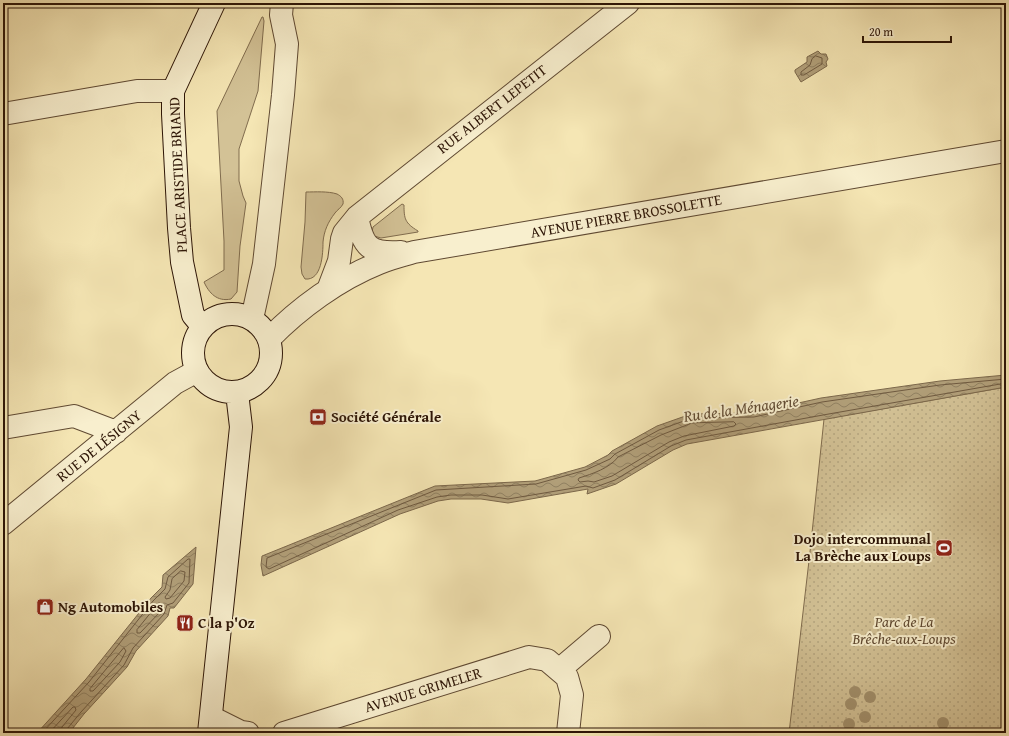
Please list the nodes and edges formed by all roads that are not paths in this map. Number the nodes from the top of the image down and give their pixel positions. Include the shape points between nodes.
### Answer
1 (214, 3) edge
2 (282, 3) edge
3 (628, 3) edge
4 (174, 91) junction
5 (3, 114) edge
6 (1006, 151) edge
7 (357, 216) junction
8 (414, 252) junction
9 (328, 290) junction
10 (252, 319) junction
11 (203, 326) junction
12 (269, 339) junction
13 (197, 371) junction
14 (236, 392) junction
15 (3, 428) edge
16 (116, 432) junction
17 (3, 524) edge
18 (599, 636) dead end
19 (559, 670) junction
20 (210, 725) edge
21 (248, 733) edge
22 (284, 733) edge
23 (568, 733) edge

1 - 4 street, PLACE ARISTIDE BRIAND
2 - 10 street via 281,15 287,44 283,95 264,264
3 - 7 street, RUE ALBERT LEPETIT
4 - 5 street via 137,91
4 - 11 street, PLACE ARISTIDE BRIAND via 182,262 193,315
6 - 8 street, AVENUE PIERRE BROSSOLETTE
7 - 8 street via 365,243 373,250 385,253
7 - 9 street, RUE ALBERT LEPETIT via 342,238 339,261
8 - 9 street, AVENUE PIERRE BROSSOLETTE via 379,263
9 - 12 street, AVENUE PIERRE BROSSOLETTE via 279,328
10 - 11 street via 239,314 226,314 214,318
10 - 12 street via 262,327
11 - 13 street via 193,348
12 - 14 street via 272,350 271,362 266,373 258,383
13 - 14 street via 204,381 214,388
13 - 16 street, RUE DE LÉSIGNY via 175,383
14 - 20 street via 241,427
15 - 16 street via 74,416
16 - 17 street, RUE DE LÉSIGNY
18 - 19 street
19 - 22 street, AVENUE GRIMELER via 547,660 529,658
19 - 23 street, AVENUE GRIMELER via 567,677 572,695
20 - 21 street

